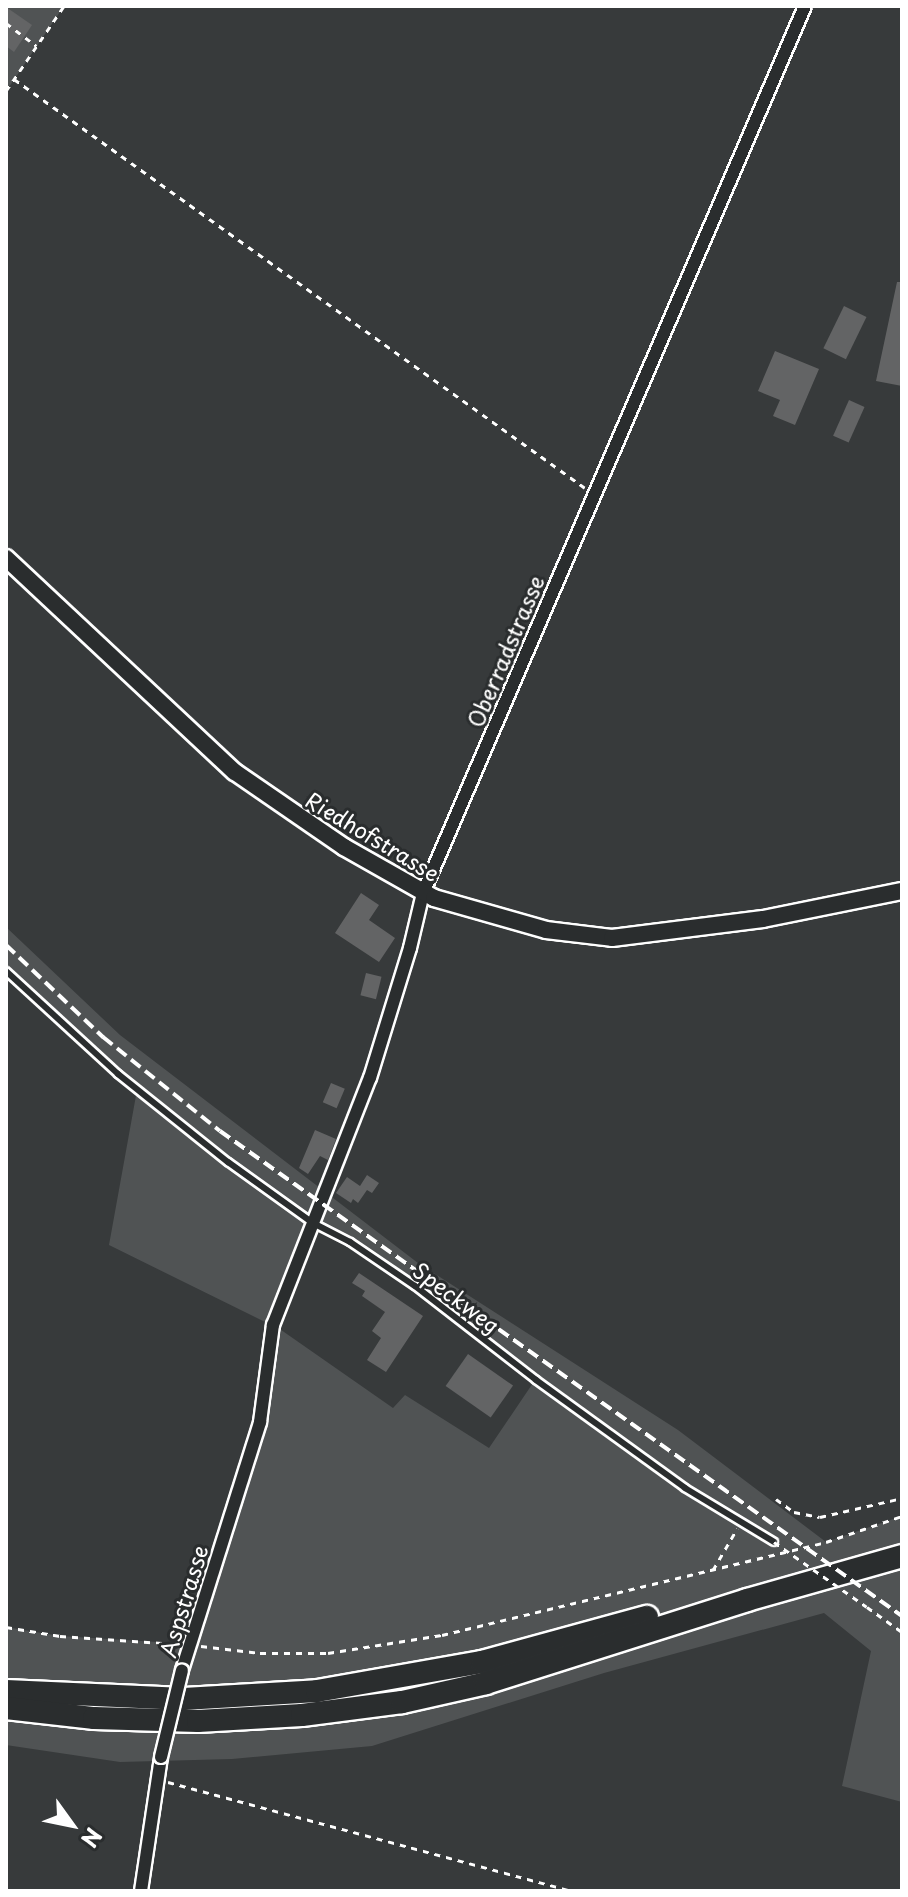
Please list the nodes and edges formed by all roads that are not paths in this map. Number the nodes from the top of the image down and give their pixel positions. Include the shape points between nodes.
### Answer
1 (805, 6) edge
2 (6, 558) edge
3 (902, 891) edge
4 (423, 893) junction
5 (6, 971) edge
6 (313, 1223) junction
7 (273, 1325) joint
8 (774, 1542) road end
9 (902, 1546) edge
10 (902, 1556) edge
11 (6, 1679) edge
12 (6, 1691) edge
13 (59, 1693) junction
14 (6, 1708) edge
15 (135, 1720) junction
16 (6, 1722) edge
17 (141, 1891) edge

1 - 4 street, Oberradstrasse
2 - 4 street, Riedhofstrasse via 235,772
3 - 4 street, Riedhofstrasse via 763,919 612,938 531,926
4 - 6 street, Oberradstrasse via 386,1031
5 - 6 lane, Speckweg via 137,1089
6 - 7 street, Oberradstrasse
6 - 8 lane, Speckweg via 415,1286 685,1488
7 - 17 street, Aspstrasse, bridge via 260,1422 182,1670 161,1757
9 - 13 highway via 516,1654 402,1679 288,1694 184,1699
10 - 15 highway via 486,1683 402,1702 277,1717
11 - 13 highway
12 - 13 highway
14 - 15 highway
15 - 16 highway

